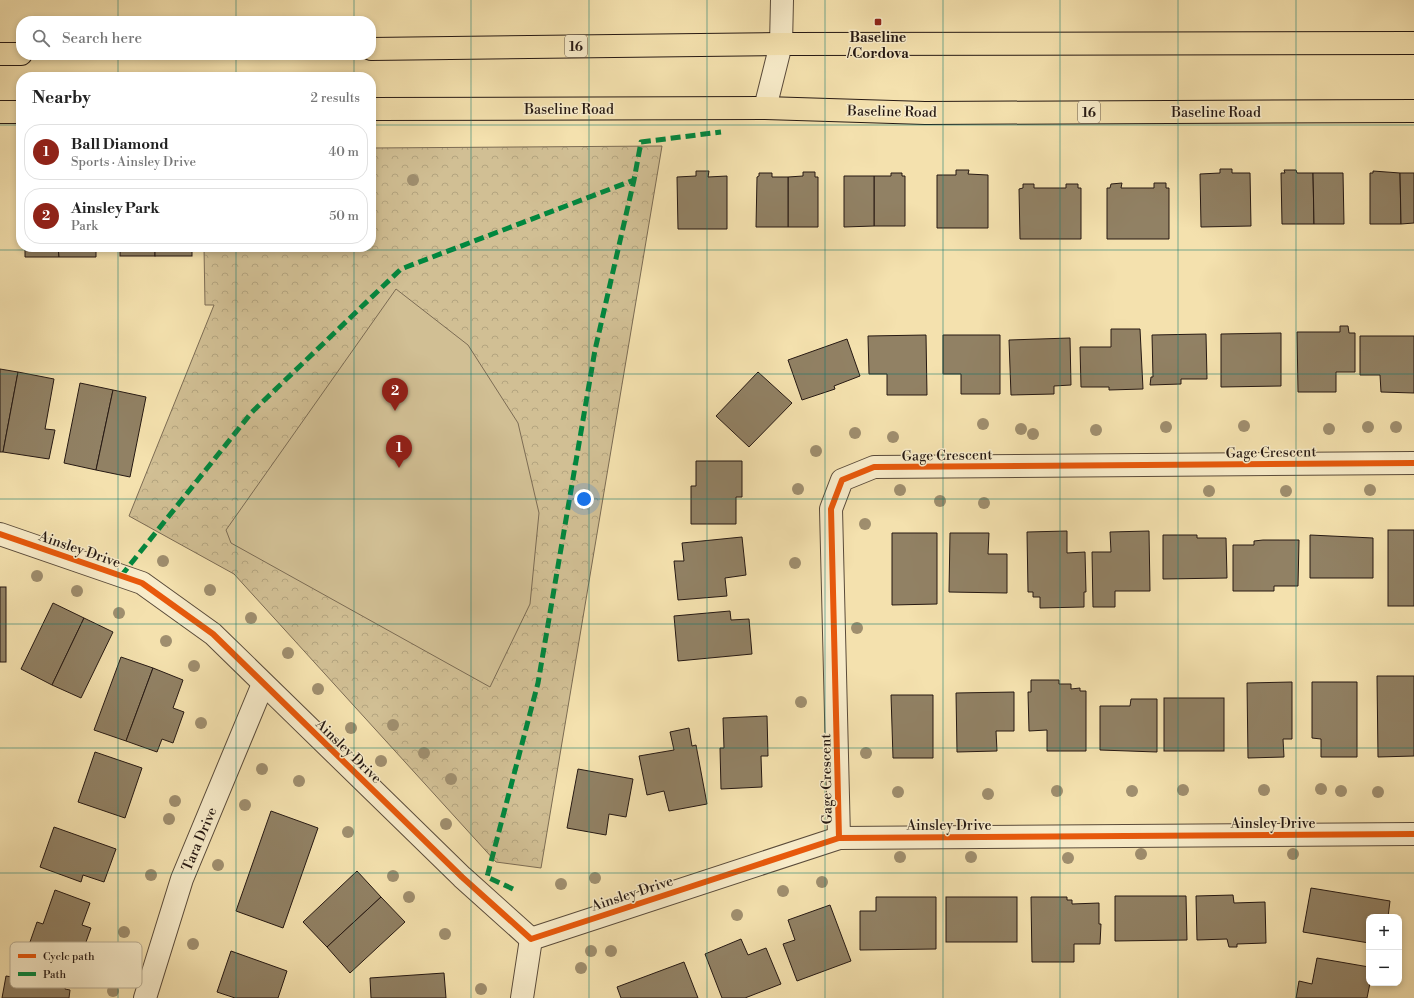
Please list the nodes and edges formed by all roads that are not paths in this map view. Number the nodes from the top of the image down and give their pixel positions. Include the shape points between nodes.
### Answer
1 (782, 0) edge
2 (1414, 42) edge
3 (781, 44) junction
4 (376, 49) edge
5 (0, 54) edge
6 (16, 54) edge
7 (764, 108) junction
8 (376, 109) edge
9 (1414, 111) edge
10 (0, 112) edge
11 (16, 112) edge
12 (1414, 463) edge
13 (0, 534) edge
14 (264, 684) junction
15 (1414, 834) edge
16 (839, 838) junction
17 (531, 939) junction
18 (145, 998) edge
19 (522, 998) edge

1 - 3 street
2 - 3 main road, 16
3 - 4 main road, 16
3 - 7 street
5 - 6 main road
7 - 8 main road, Baseline Road / 16
7 - 9 main road, Baseline Road / 16 via 925,113
10 - 11 main road
12 - 16 street, Gage Crescent via 874,468 842,480 831,509
13 - 14 street, Ainsley Drive via 142,583 213,634
14 - 17 street, Ainsley Drive via 462,877
14 - 18 street, Tara Drive via 182,879
15 - 16 street, Ainsley Drive
16 - 17 street, Ainsley Drive
17 - 19 street

